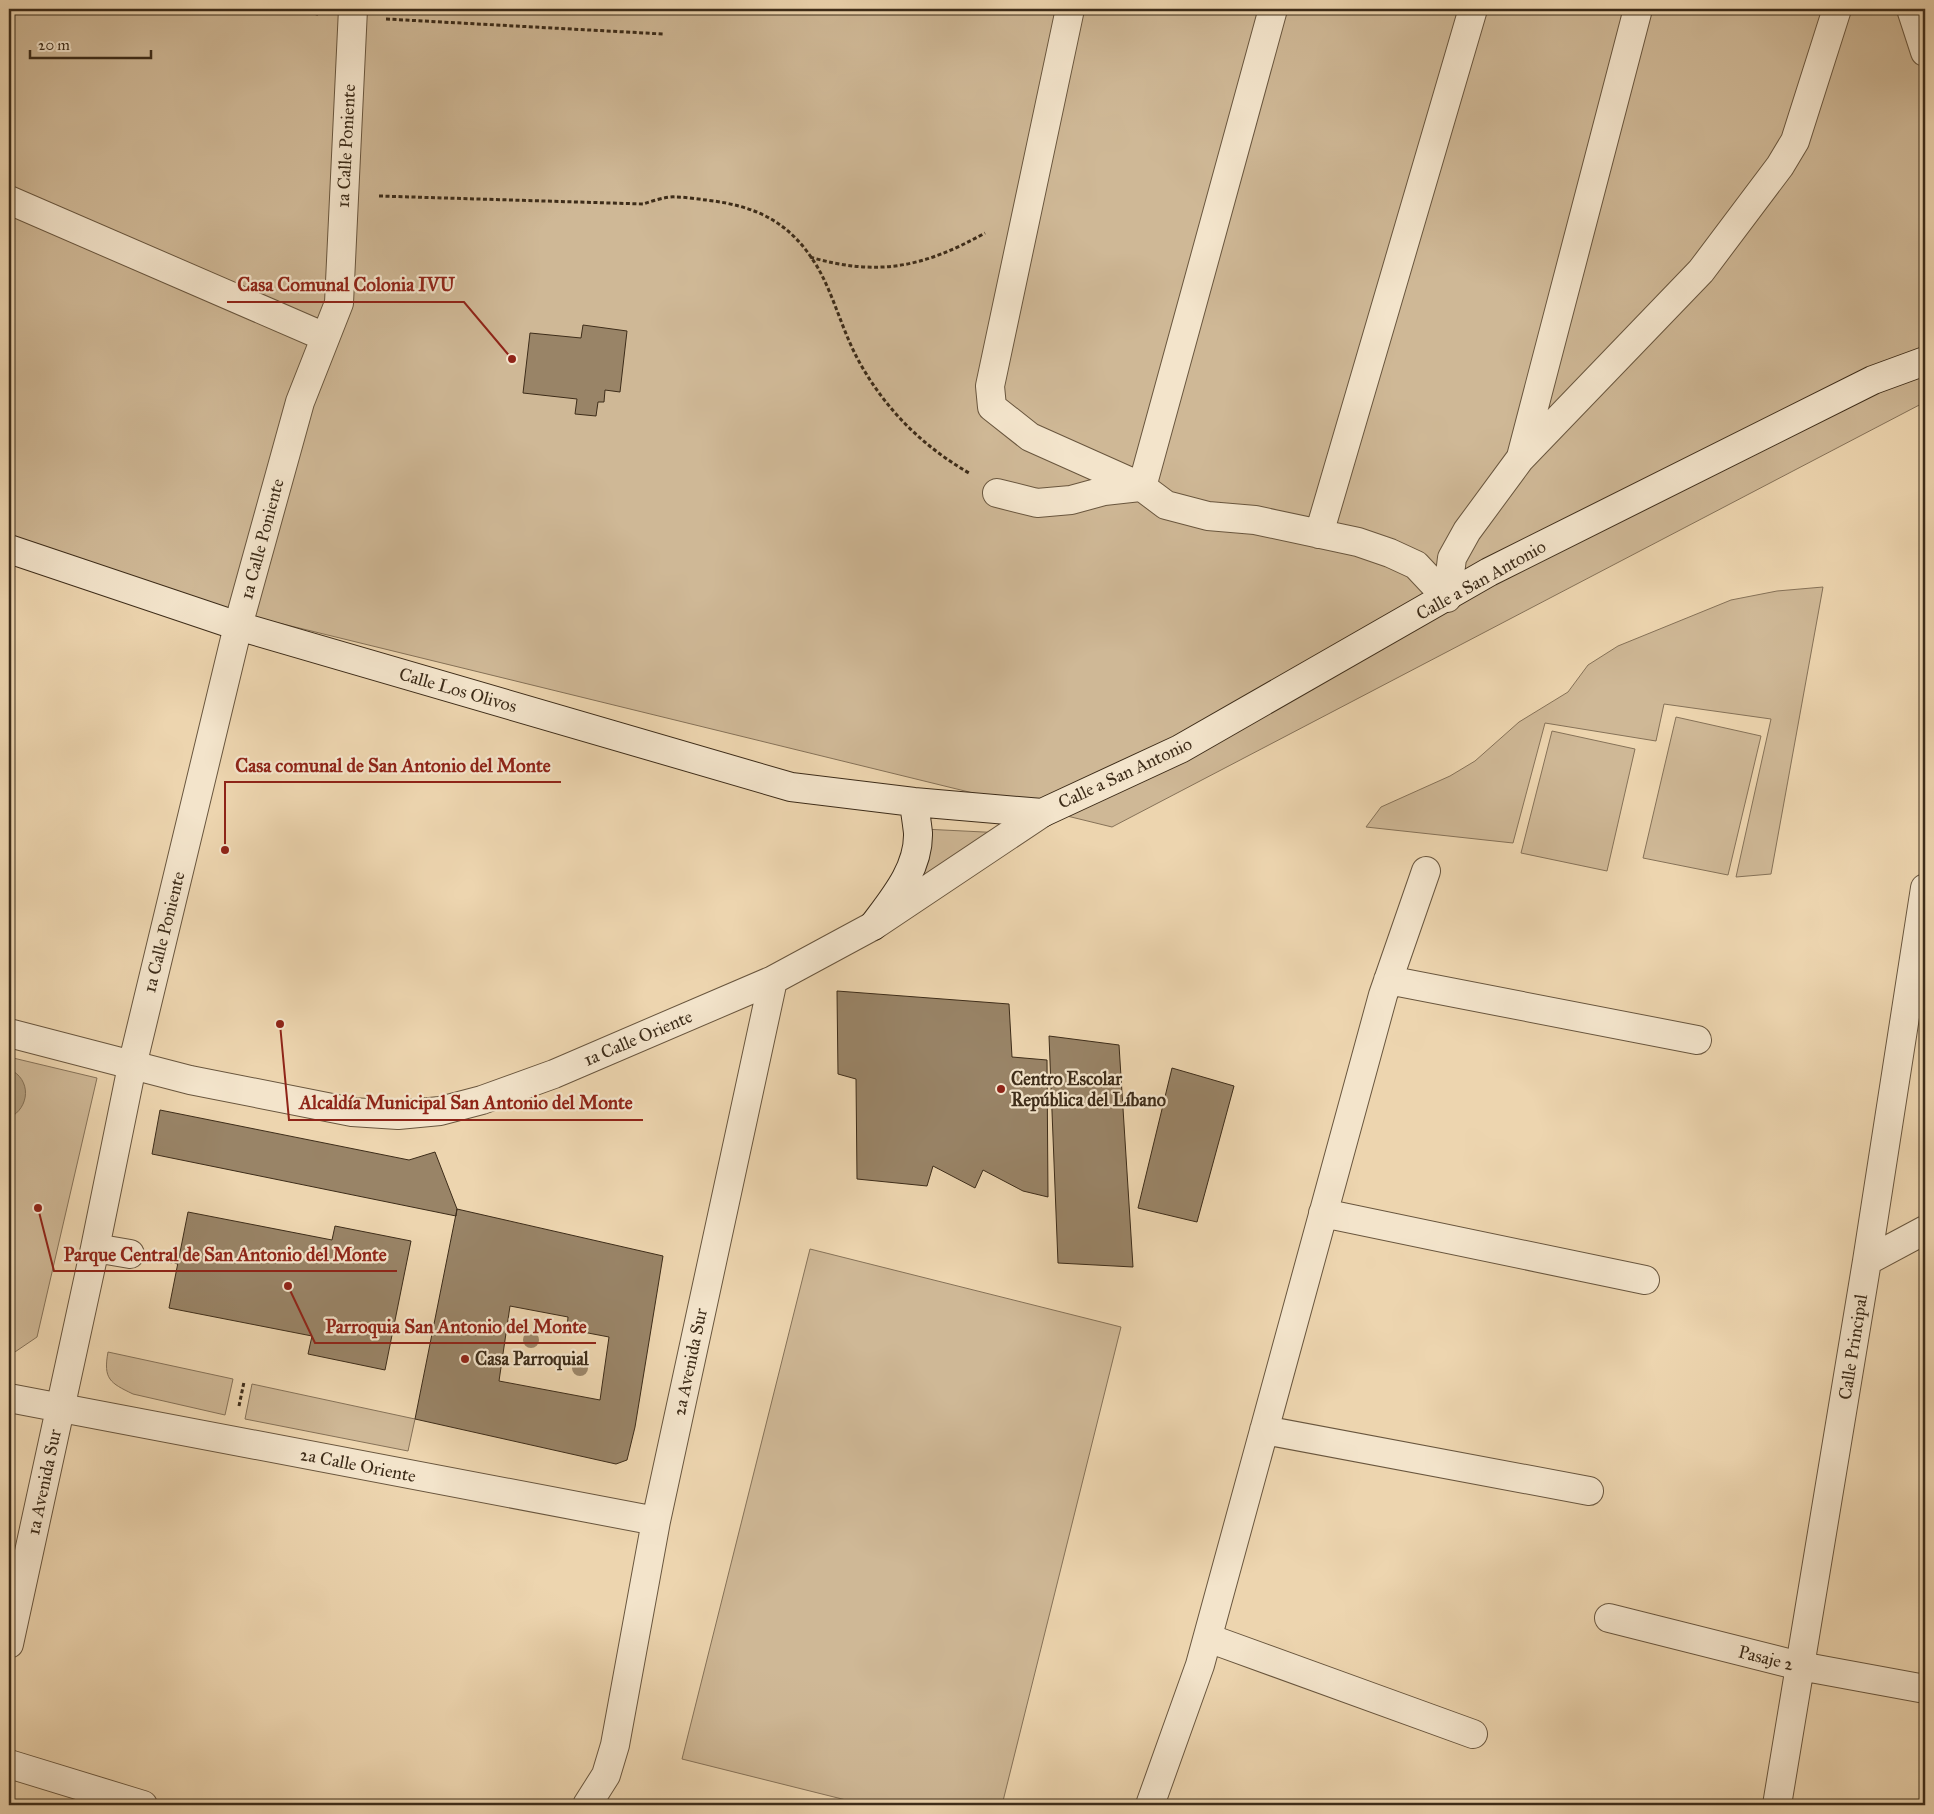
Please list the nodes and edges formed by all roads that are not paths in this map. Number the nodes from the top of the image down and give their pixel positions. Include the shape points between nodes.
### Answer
1 (1070, 9) edge
2 (1273, 9) edge
3 (1473, 9) edge
4 (1638, 9) edge
5 (1837, 9) edge
6 (1911, 9) edge
7 (353, 13) edge
8 (1925, 52) edge
9 (9, 200) edge
10 (325, 337) junction
11 (1925, 361) edge
12 (1520, 459) junction
13 (1142, 487) junction
14 (997, 493) road end
15 (1319, 534) junction
16 (9, 549) edge
17 (1447, 598) junction
18 (238, 626) junction
19 (914, 802) junction
20 (1042, 813) junction
21 (1426, 871) dead end
22 (1925, 888) edge
23 (873, 926) junction
24 (773, 980) junction
25 (1388, 980) junction
26 (9, 1033) edge
27 (1697, 1040) dead end
28 (132, 1066) junction
29 (1323, 1213) junction
30 (1925, 1230) edge
31 (95, 1248) junction
32 (130, 1254) dead end
33 (1867, 1261) junction
34 (1645, 1280) dead end
35 (9, 1398) edge
36 (60, 1408) junction
37 (1264, 1430) junction
38 (1589, 1490) dead end
39 (656, 1522) junction
40 (1609, 1618) dead end
41 (1208, 1638) junction
42 (9, 1644) edge
43 (1800, 1666) junction
44 (1925, 1689) edge
45 (1473, 1734) dead end
46 (9, 1764) edge
47 (143, 1805) edge
48 (587, 1805) edge
49 (1150, 1805) edge
50 (1777, 1805) edge

1 - 13 street via 990,386 992,407 1030,437
2 - 13 street
3 - 15 street
4 - 12 street
5 - 12 street via 1795,141 1780,166 1701,271
6 - 8 street
7 - 10 street, 1a Calle Poniente via 339,302
9 - 10 street
10 - 18 street, 1a Calle Poniente via 300,402
11 - 17 street, Calle a San Antonio via 1872,380 1489,572
12 - 17 street via 1467,531 1452,558
13 - 14 street via 1037,503
13 - 15 street via 1166,504 1208,516 1255,520
15 - 17 street via 1358,542 1416,565
16 - 18 street, Calle Los Olivos
17 - 20 street, Calle a San Antonio via 1180,749
18 - 19 street, Calle Los Olivos via 792,786
18 - 28 street, 1a Calle Poniente
19 - 20 street, Calle Los Olivos
19 - 23 street via 918,835 913,863 902,886
20 - 23 street, 1a Calle Oriente
21 - 25 street
22 - 33 street, Calle Principal
23 - 24 street, 1a Calle Oriente
24 - 28 street, 1a Calle Oriente via 554,1074 482,1100 440,1111 398,1115 352,1112
24 - 39 street, 2a Avenida Sur
25 - 27 street
25 - 29 street
26 - 28 street
28 - 31 street, 1a Calle Poniente
29 - 34 street
29 - 37 street
30 - 33 street
31 - 32 street
31 - 36 street, 1a Avenida Sur
33 - 43 street, Calle Principal
35 - 36 street, 2a Calle Oriente
36 - 39 street, 2a Calle Oriente
36 - 42 street, 1a Avenida Sur
37 - 38 street
37 - 41 street
39 - 48 street, 2a Avenida Sur via 615,1746 606,1775
40 - 43 street, Pasaje 2
41 - 45 street
41 - 49 street
43 - 44 street, Pasaje 2
43 - 50 street, Calle Principal
46 - 47 street

